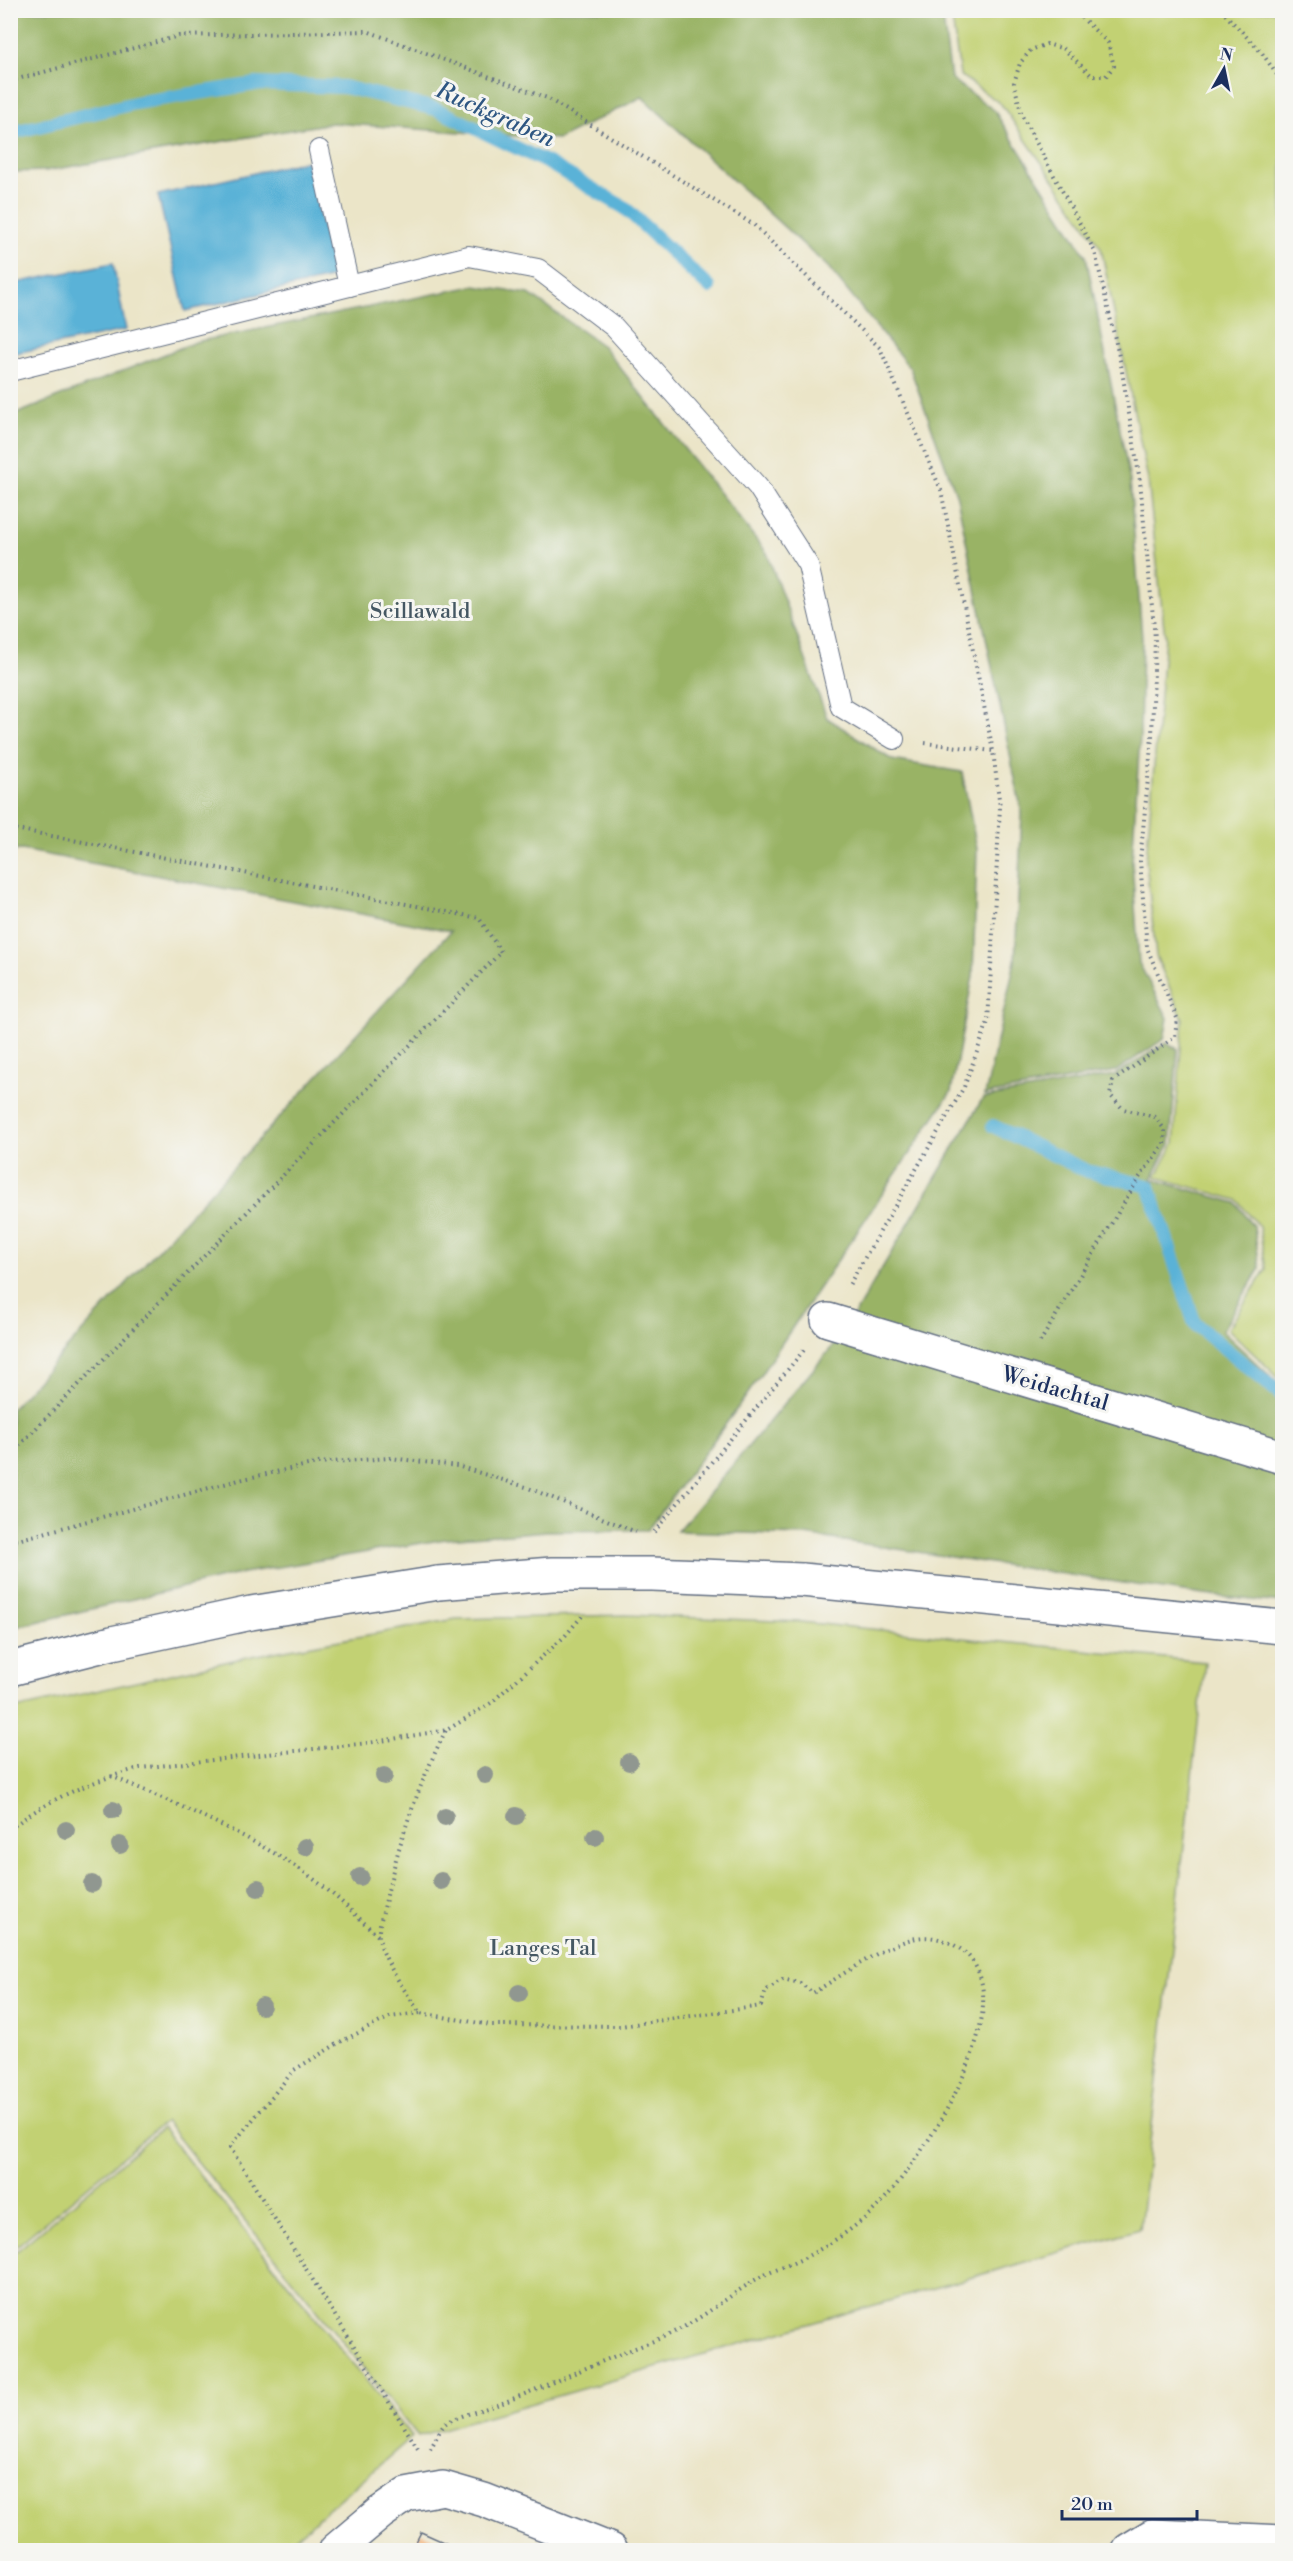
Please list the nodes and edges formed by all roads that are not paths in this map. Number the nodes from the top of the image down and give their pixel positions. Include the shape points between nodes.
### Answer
1 (319, 150) dead end
2 (349, 286) junction
3 (10, 371) edge
4 (894, 739) road end
5 (828, 1320) road end
6 (1282, 1457) edge
7 (1282, 1628) edge
8 (10, 1669) edge
9 (1282, 2542) edge
10 (336, 2550) edge
11 (611, 2550) edge
12 (1129, 2550) edge

1 - 2 lane
2 - 3 lane
2 - 4 lane via 469,256 538,269 614,327 758,487 808,565 841,707
5 - 6 main road, Weidachtal
7 - 8 main road, bridge via 802,1580 552,1574 438,1583 251,1613
9 - 12 main road via 1152,2536
10 - 11 main road via 406,2495 443,2488

